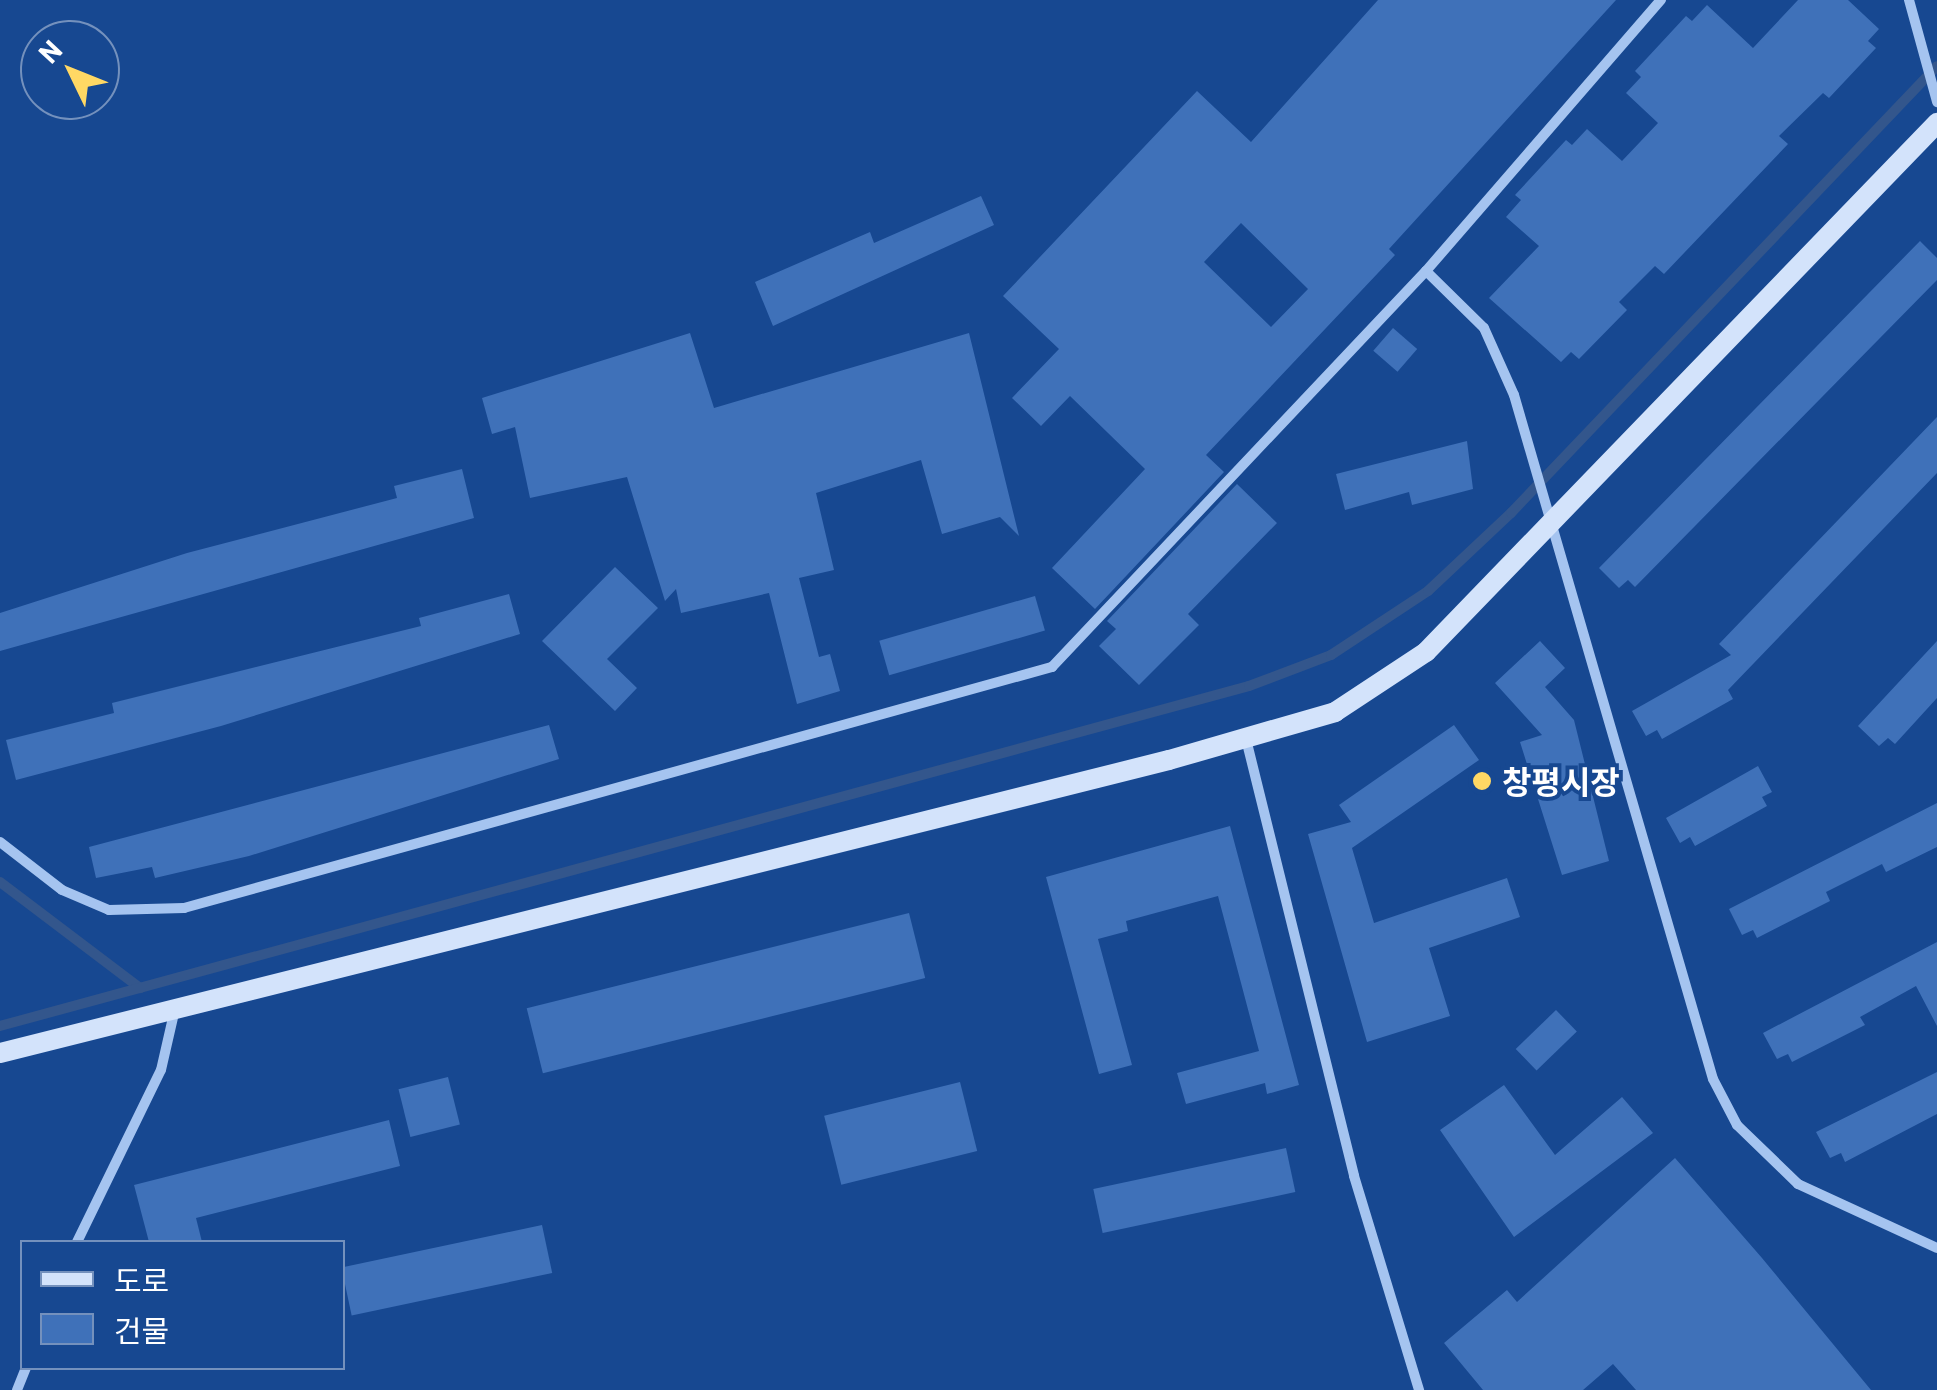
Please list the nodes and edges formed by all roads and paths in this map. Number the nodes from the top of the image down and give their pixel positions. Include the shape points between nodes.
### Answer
1 (1661, 0) edge
2 (1910, 0) edge
3 (1937, 102) edge
4 (1937, 124) edge
5 (1426, 271) junction
6 (1550, 527) junction
7 (1245, 738) junction
8 (0, 842) edge
9 (176, 1006) junction
10 (0, 1053) edge
11 (79, 1240) edge
12 (1937, 1248) edge
13 (1419, 1390) edge

1 - 5 street
2 - 3 street
4 - 6 street
5 - 6 street via 1484,328 1514,395
5 - 8 street via 1052,667 1004,686 184,908 108,910 62,890
6 - 7 street via 1426,652 1335,712
6 - 12 street via 1678,978 1713,1079 1738,1126 1798,1184
7 - 9 street
7 - 13 street via 1354,1176
9 - 10 street
9 - 11 street via 160,1070

